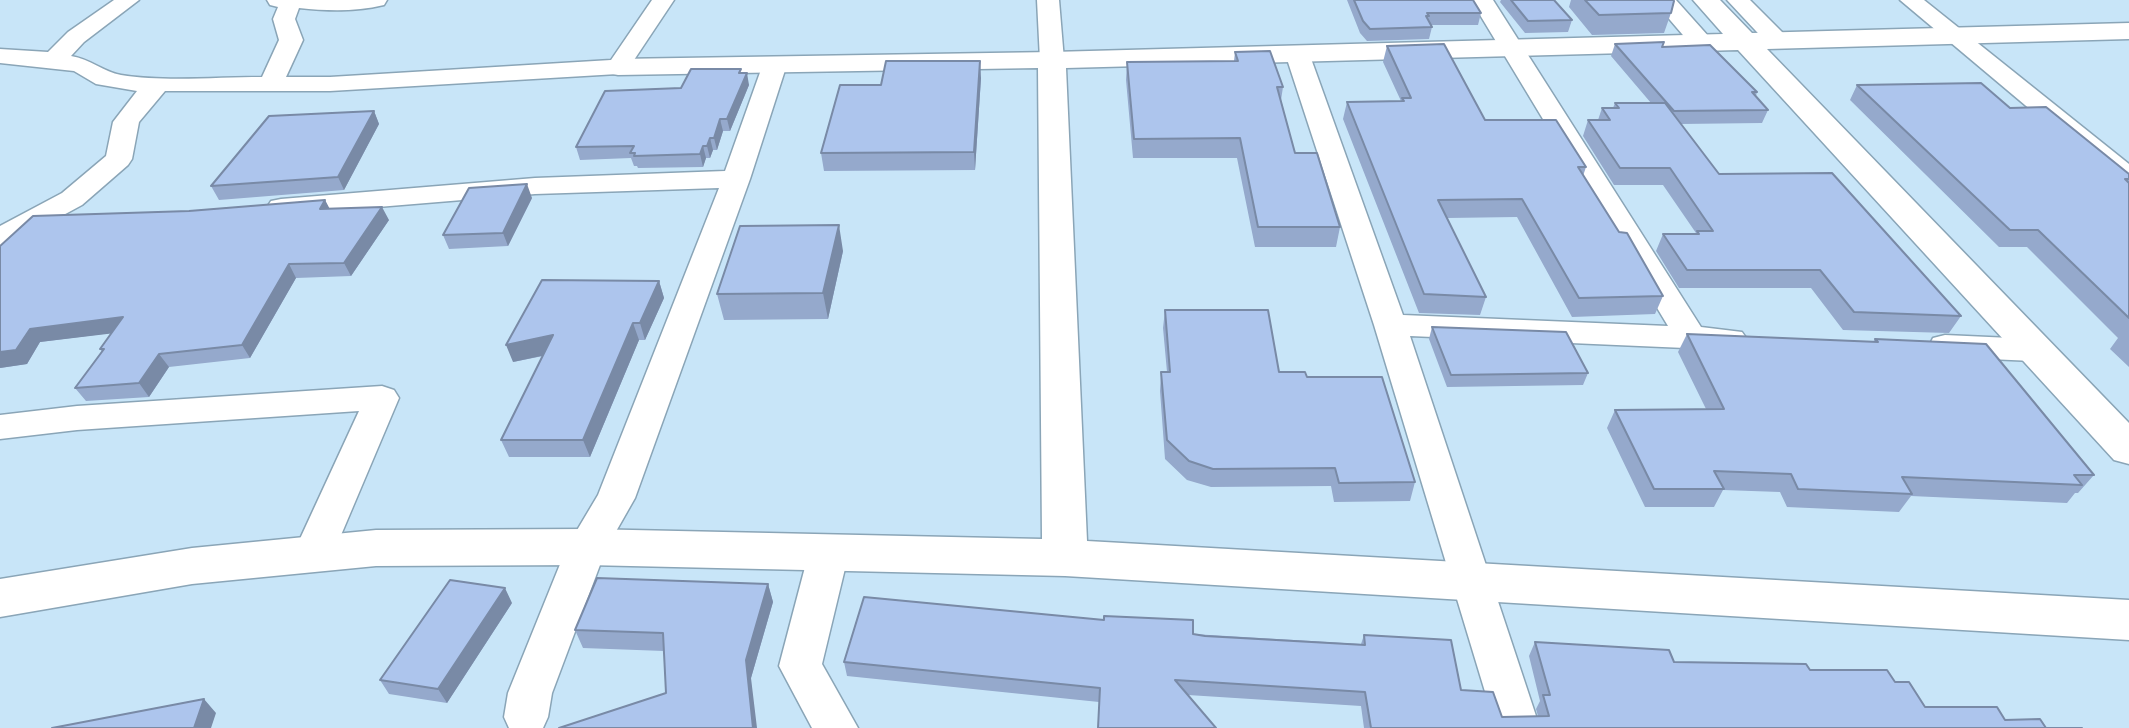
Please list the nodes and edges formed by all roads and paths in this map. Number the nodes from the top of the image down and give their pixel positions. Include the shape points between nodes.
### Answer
1 (128, 0) edge
2 (376, 0) edge
3 (663, 0) edge
4 (1050, 0) edge
5 (1482, 0) edge
6 (1664, 0) edge
7 (1706, 0) edge
8 (1738, 0) edge
9 (1911, 0) edge
10 (284, 1) edge
11 (2129, 31) edge
12 (1955, 36) junction
13 (1762, 42) junction
14 (1702, 43) junction
15 (1511, 47) junction
16 (1297, 53) junction
17 (0, 57) edge
18 (54, 60) junction
19 (1052, 60) junction
20 (775, 64) junction
21 (618, 67) junction
22 (159, 84) junction
23 (271, 84) junction
24 (2126, 172) edge
25 (736, 179) junction
26 (251, 209) edge
27 (93, 216) edge
28 (41, 217) junction
29 (0, 238) edge
30 (1390, 325) junction
31 (1691, 337) junction
32 (1758, 340) edge
33 (1919, 345) edge
34 (2033, 349) junction
35 (0, 426) edge
36 (2129, 449) edge
37 (587, 547) junction
38 (829, 552) junction
39 (313, 554) junction
40 (1065, 558) junction
41 (1472, 581) junction
42 (0, 598) edge
43 (2129, 620) edge
44 (526, 717) dead end
45 (836, 728) edge
46 (1518, 728) edge

1 - 18 street via 76,37
2 - 10 street via 337,5
3 - 21 street
4 - 19 street
5 - 15 street
6 - 14 street
7 - 13 street
8 - 13 street
9 - 12 street
10 - 23 street via 291,40
11 - 12 street
12 - 13 street
12 - 24 street
13 - 14 street
13 - 34 street
14 - 15 street
15 - 16 street
15 - 31 street
16 - 19 street
16 - 30 street
17 - 18 street
18 - 22 street via 81,65 122,83
19 - 20 street
19 - 40 street
20 - 21 street
20 - 25 street
21 - 23 street
22 - 23 street
22 - 28 street via 126,122 119,159 72,199
25 - 26 street via 535,186
25 - 37 street via 616,498
27 - 28 street
28 - 29 street
30 - 31 street
30 - 41 street
31 - 32 street
33 - 34 street
34 - 36 street
35 - 39 street via 382,398
37 - 38 street
37 - 39 street via 376,548
37 - 44 street via 530,693
38 - 40 street
38 - 45 street via 800,666
39 - 42 street via 192,566
40 - 41 street
41 - 43 street
41 - 46 street

